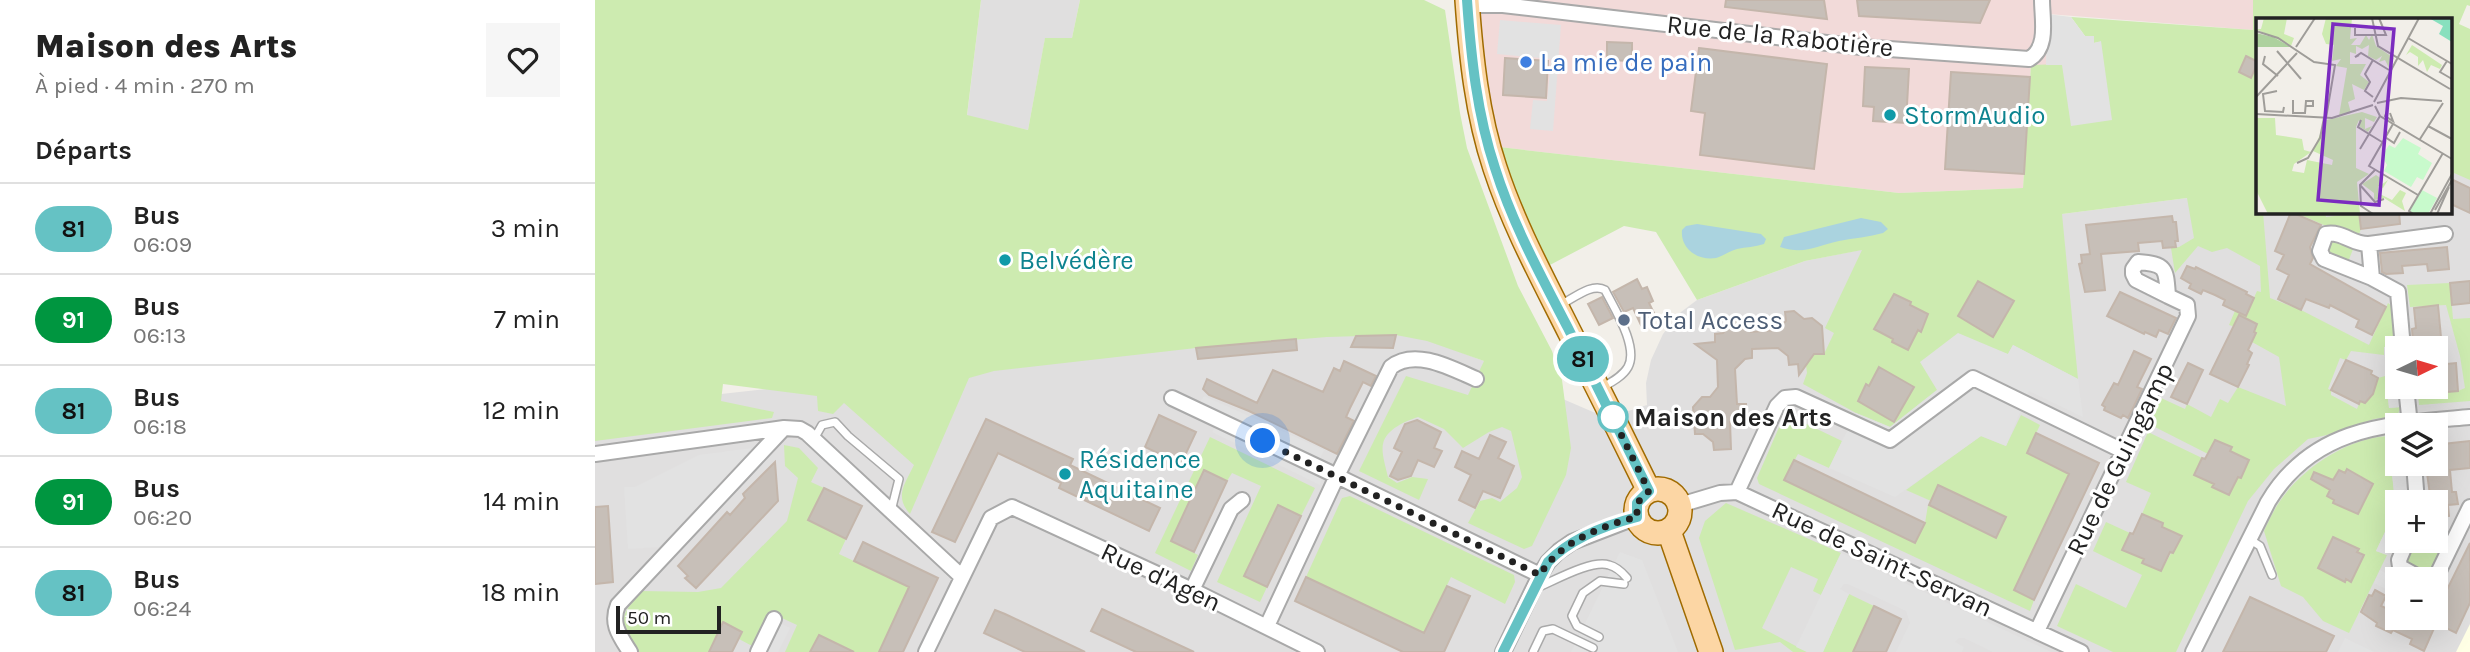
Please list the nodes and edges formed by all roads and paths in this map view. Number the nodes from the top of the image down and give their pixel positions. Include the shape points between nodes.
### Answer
1 (2042, 0) edge
2 (1467, 2) edge
3 (1537, 4) edge
4 (2445, 234) dead end
5 (2369, 244) junction
6 (2372, 278) junction
7 (2168, 296) dead end
8 (1557, 307) junction
9 (2402, 336) edge
10 (1476, 379) dead end
11 (1599, 390) junction
12 (1172, 398) dead end
13 (2470, 417) edge
14 (2448, 420) edge
15 (2385, 426) edge
16 (785, 428) junction
17 (814, 439) junction
18 (2123, 451) junction
19 (595, 454) edge
20 (1337, 476) junction
21 (1649, 491) junction
22 (1737, 492) junction
23 (1242, 500) dead end
24 (1680, 505) junction
25 (2470, 507) edge
26 (891, 511) junction
27 (1637, 517) junction
28 (1669, 531) junction
29 (2249, 538) junction
30 (2441, 567) edge
31 (1540, 575) junction
32 (2272, 575) dead end
33 (962, 577) junction
34 (1533, 589) junction
35 (1192, 590) junction
36 (774, 619) dead end
37 (1267, 626) junction
38 (2037, 631) junction
39 (1599, 637) dead end
40 (1593, 648) dead end
41 (630, 652) edge
42 (758, 652) edge
43 (926, 652) edge
44 (1316, 652) edge
45 (1503, 652) edge
46 (1533, 652) edge
47 (1711, 652) edge
48 (2081, 652) edge
49 (2193, 652) edge

1 - 3 street, Rue de la Rabotière via 2042,46 2029,58 1861,47
2 - 3 street, Rue de la Rabotière
2 - 8 main road via 1486,139 1528,253
4 - 5 street
5 - 6 street
5 - 6 street via 2336,232 2326,234 2320,251 2324,259
6 - 9 street via 2398,292
7 - 18 street, Rue de Guingamp via 2187,305 2188,316
8 - 11 main road
8 - 11 lane via 1593,287 1605,290 1626,333 1631,355 1622,375
10 - 20 street via 1419,359 1399,361 1391,367
11 - 21 main road
12 - 20 street
13 - 14 street
15 - 29 street via 2354,433 2311,455 2276,490
16 - 17 street via 800,429
16 - 19 street
16 - 41 street via 618,605 615,628
17 - 26 street
17 - 26 lane via 822,425 835,422 898,479
18 - 22 street via 1973,378 1889,440 1796,397 1785,398
18 - 38 street, Rue de Guingamp
20 - 31 street
20 - 37 street
21 - 24 main road via 1670,492
21 - 27 main road via 1637,503
22 - 24 street
22 - 38 street, Rue de Saint-Servan
23 - 35 street via 1231,509
24 - 28 main road via 1678,522
25 - 30 street
26 - 33 street
27 - 28 main road via 1647,531
27 - 31 street via 1572,542
28 - 47 main road
29 - 32 lane via 2260,546
29 - 49 street
31 - 34 street
33 - 35 street, Rue d'Agen via 991,518 1012,508
33 - 43 street
34 - 39 lane via 1602,564 1619,570 1626,581 1599,581 1583,593 1572,617 1577,626
34 - 45 street
35 - 37 street, Rue d'Agen
36 - 42 street
37 - 44 street, Rue d'Agen
38 - 48 street, Rue de Saint-Servan
40 - 46 lane via 1553,629 1543,631

